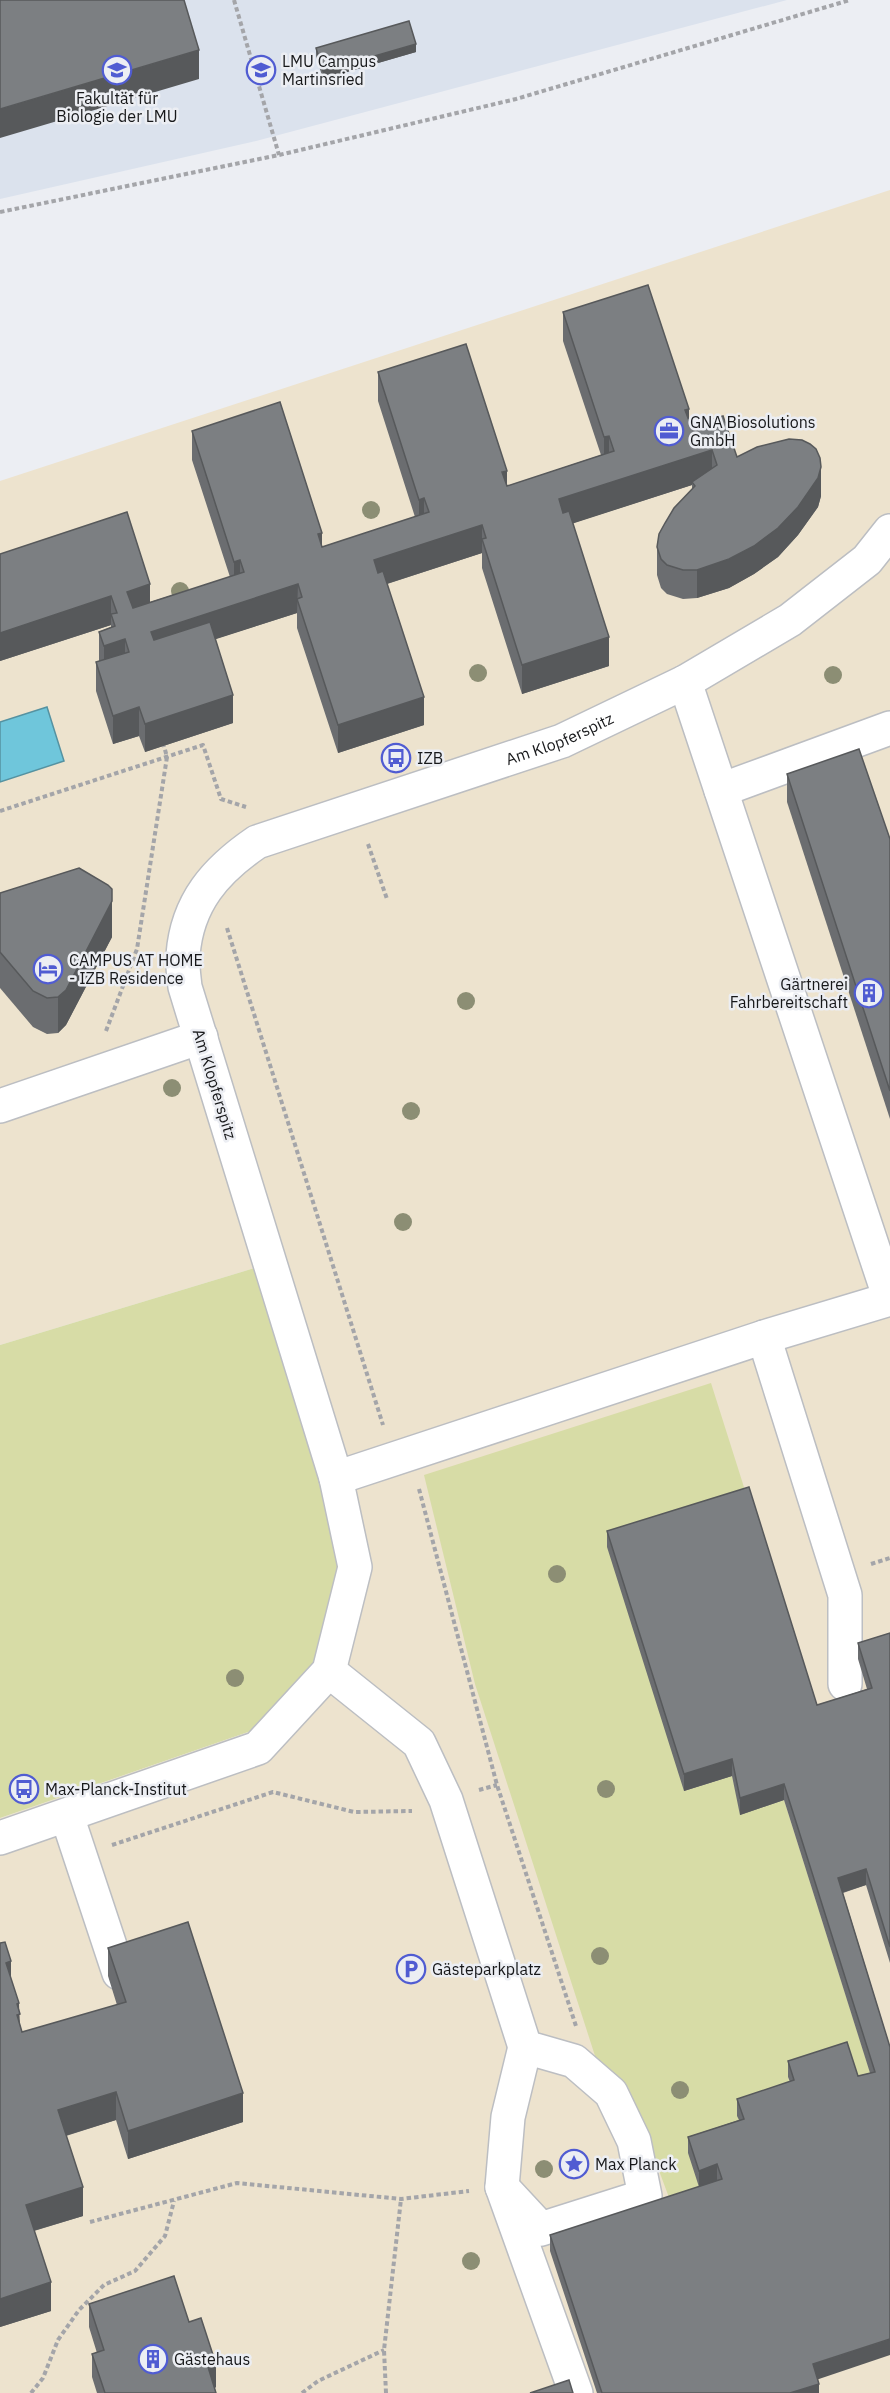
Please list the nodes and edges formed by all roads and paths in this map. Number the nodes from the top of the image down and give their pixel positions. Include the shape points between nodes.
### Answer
1 (234, 0) edge
2 (850, 0) edge
3 (279, 156) junction
4 (0, 212) edge
5 (890, 531) edge
6 (686, 682) junction
7 (890, 728) edge
8 (164, 746) edge
9 (167, 757) junction
10 (722, 790) junction
11 (253, 809) dead end
12 (0, 811) edge
13 (365, 841) dead end
14 (387, 899) dead end
15 (201, 1037) junction
16 (86, 1077) junction
17 (0, 1106) edge
18 (876, 1212) edge
19 (890, 1299) edge
20 (764, 1337) junction
21 (336, 1478) junction
22 (329, 1671) junction
23 (845, 1684) dead end
24 (497, 1785) dead end
25 (446, 1800) junction
26 (67, 1816) junction
27 (0, 1838) edge
28 (80, 1855) junction
29 (119, 1973) edge
30 (525, 2047) junction
31 (502, 2187) junction
32 (401, 2199) junction
33 (174, 2200) junction
34 (90, 2222) dead end
35 (384, 2350) junction
36 (31, 2393) edge
37 (302, 2393) edge
38 (386, 2393) edge
39 (576, 2393) edge

1 - 3 path
2 - 3 path via 516,99
3 - 4 path
5 - 6 street, Am Klopferspitz via 867,560 790,620
6 - 10 street
6 - 15 street, Am Klopferspitz via 562,741 257,842 229,862 207,886 196,907 183,954 185,987
7 - 10 street
8 - 9 path
9 - 11 path via 203,745 221,799
9 - 12 path
9 - 16 path via 136,949
10 - 18 street
13 - 14 path
15 - 16 street
15 - 21 street, Am Klopferspitz
16 - 17 street
18 - 19 street
19 - 20 street
20 - 21 street
20 - 23 street via 845,1595
21 - 22 street, Am Klopferspitz via 355,1566
22 - 25 street via 419,1743
22 - 26 street, Am Klopferspitz via 258,1748
24 - 25 path
25 - 28 path via 409,1812 354,1812 273,1792
25 - 30 street
26 - 27 street, Am Klopferspitz
26 - 28 street
28 - 29 street
30 - 31 street via 508,2117
30 - 31 street via 574,2061 611,2093 634,2141 645,2196 541,2229
31 - 32 path
31 - 39 street
32 - 33 path via 237,2183
32 - 35 path
33 - 34 path
33 - 36 path via 165,2236 135,2271 104,2285 79,2310 58,2340 43,2378
35 - 37 path via 318,2381
35 - 38 path

